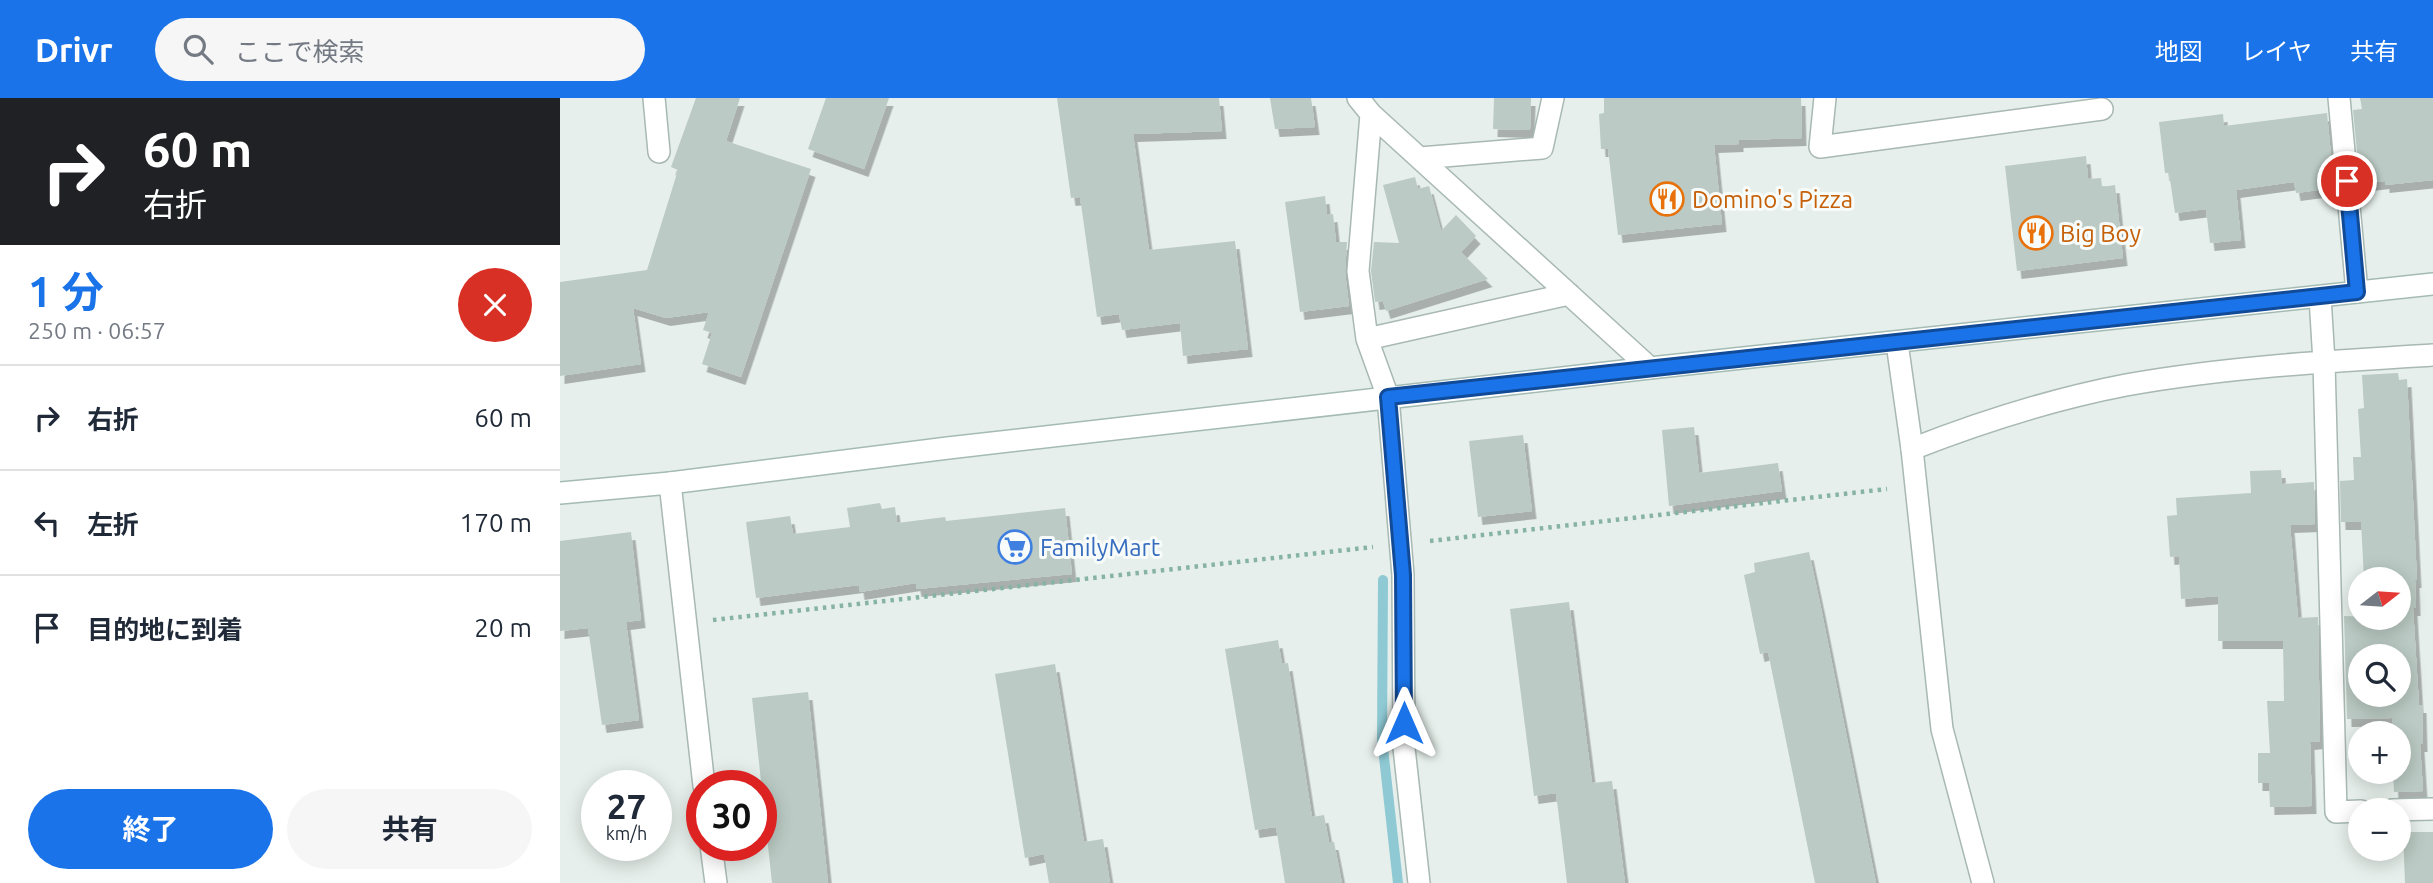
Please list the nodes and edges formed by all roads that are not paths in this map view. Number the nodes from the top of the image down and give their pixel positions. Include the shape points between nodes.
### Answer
1 (654, 98) edge
2 (1553, 98) edge
3 (1825, 98) edge
4 (2339, 98) edge
5 (1365, 106) edge
6 (2102, 109) dead end
7 (659, 152) dead end
8 (1420, 158) junction
9 (2433, 284) edge
10 (2357, 292) junction
11 (1569, 294) junction
12 (2320, 297) junction
13 (1367, 339) junction
14 (1897, 343) junction
15 (2433, 355) edge
16 (2324, 362) junction
17 (1650, 368) junction
18 (1388, 397) junction
19 (1912, 449) junction
20 (670, 484) junction
21 (560, 493) edge
22 (702, 770) edge
23 (2433, 809) edge
24 (2411, 810) edge
25 (2348, 812) edge
26 (713, 861) edge
27 (716, 883) edge
28 (1419, 883) edge
29 (1983, 883) edge

1 - 7 street
2 - 8 street via 1542,148
3 - 6 street via 1820,147
4 - 10 street
5 - 8 street
5 - 13 street via 1358,271
8 - 11 street
9 - 10 street
10 - 12 street
11 - 13 street
11 - 17 street
12 - 14 street
12 - 16 street
13 - 18 street
14 - 17 street
14 - 19 street
15 - 16 street
16 - 19 street via 2125,386 1974,426
16 - 25 street via 2336,813
17 - 18 street
18 - 20 street
18 - 28 street via 1403,575 1404,748
19 - 29 street via 1942,729
20 - 21 street
20 - 22 street
23 - 24 street
26 - 27 street

